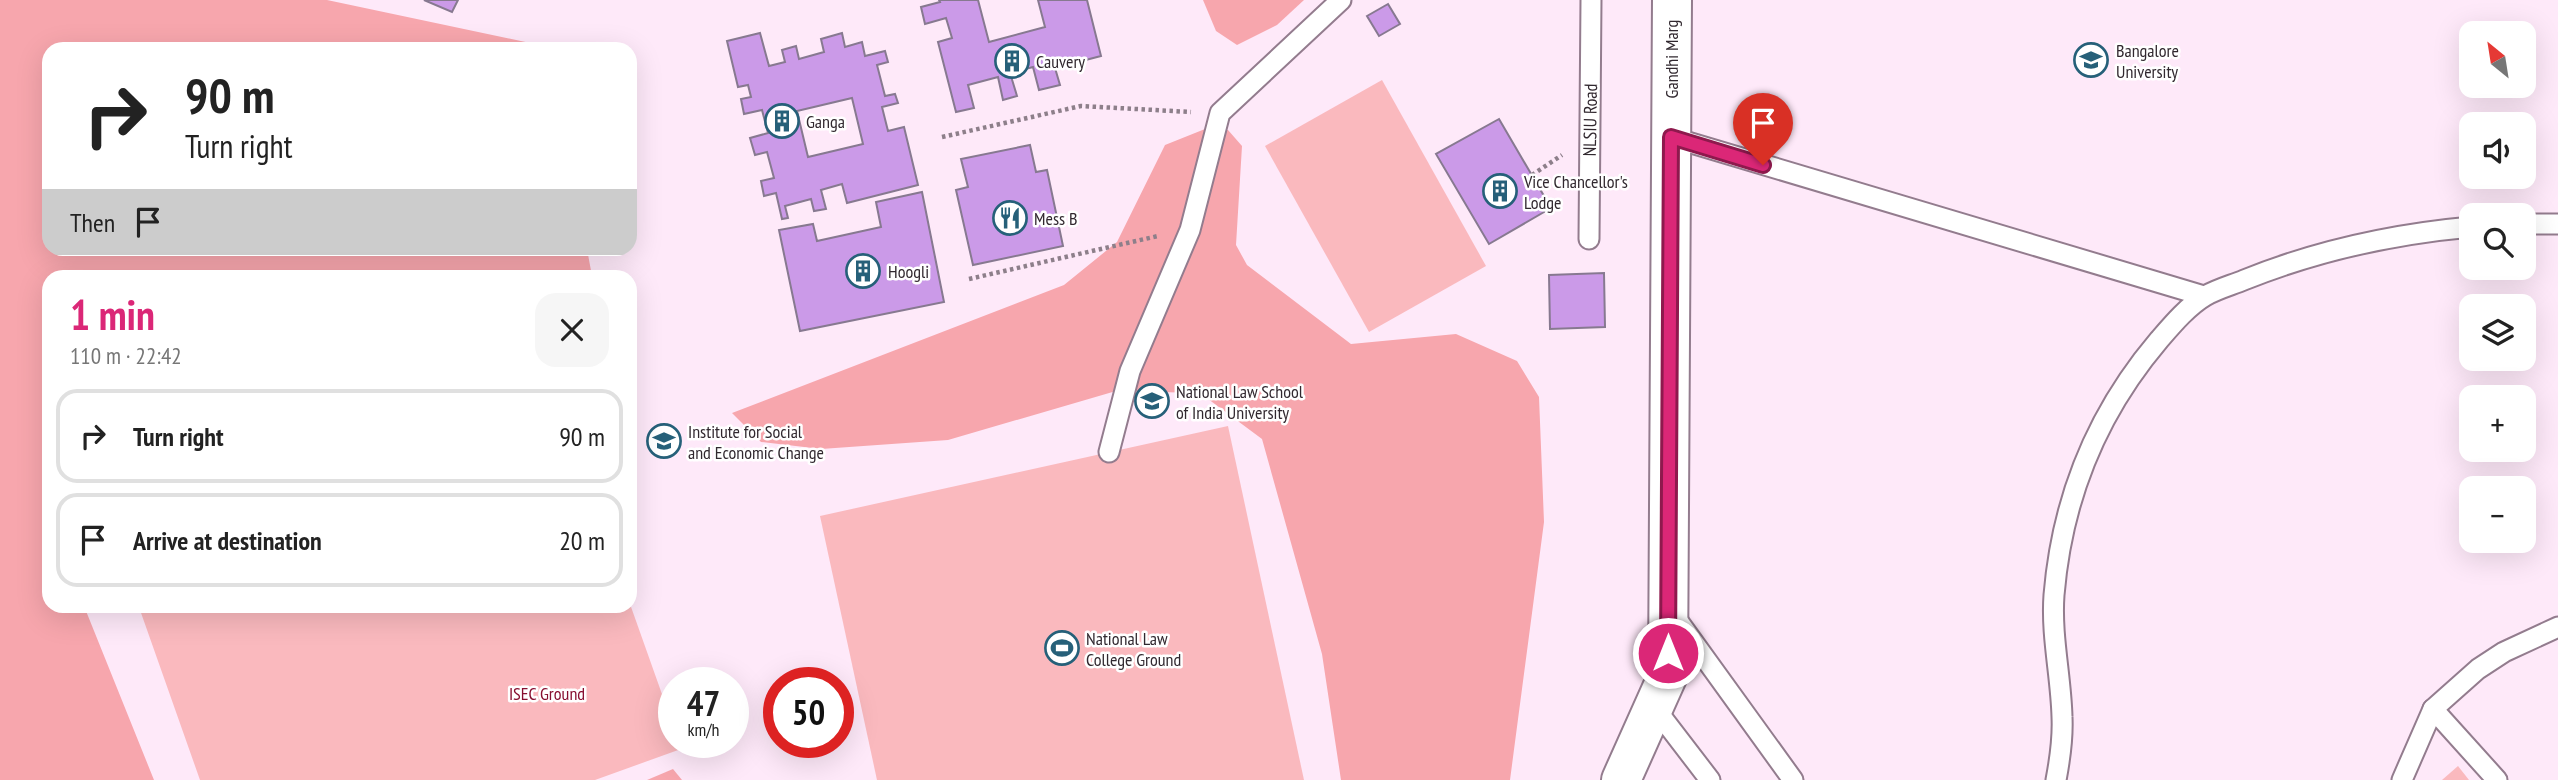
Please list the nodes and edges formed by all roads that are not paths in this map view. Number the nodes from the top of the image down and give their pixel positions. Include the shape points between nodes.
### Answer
1 (1341, 0) edge
2 (1591, 0) edge
3 (1672, 0) edge
4 (1671, 137) junction
5 (2536, 224) edge
6 (2558, 224) edge
7 (2459, 229) edge
8 (1589, 239) dead end
9 (2204, 296) junction
10 (1109, 452) dead end
11 (1669, 607) junction
12 (2558, 627) edge
13 (1654, 707) junction
14 (2432, 709) junction
15 (1621, 780) edge
16 (1710, 780) edge
17 (1793, 780) edge
18 (2056, 780) edge
19 (2402, 780) edge
20 (2497, 780) edge

1 - 10 lane via 1220,113 1190,230 1130,371
2 - 8 lane, NLSIU Road
3 - 4 main road, Gandhi Marg
4 - 9 lane
4 - 11 main road, Gandhi Marg
5 - 6 lane
7 - 9 lane via 2382,239 2322,254
9 - 18 lane via 2140,362 2104,420 2064,521 2054,599 2062,716
11 - 13 main road, Gandhi Marg via 1668,675
11 - 17 lane
12 - 14 lane via 2496,658
13 - 15 main road, Gandhi Marg
13 - 16 lane
14 - 19 lane
14 - 20 lane

